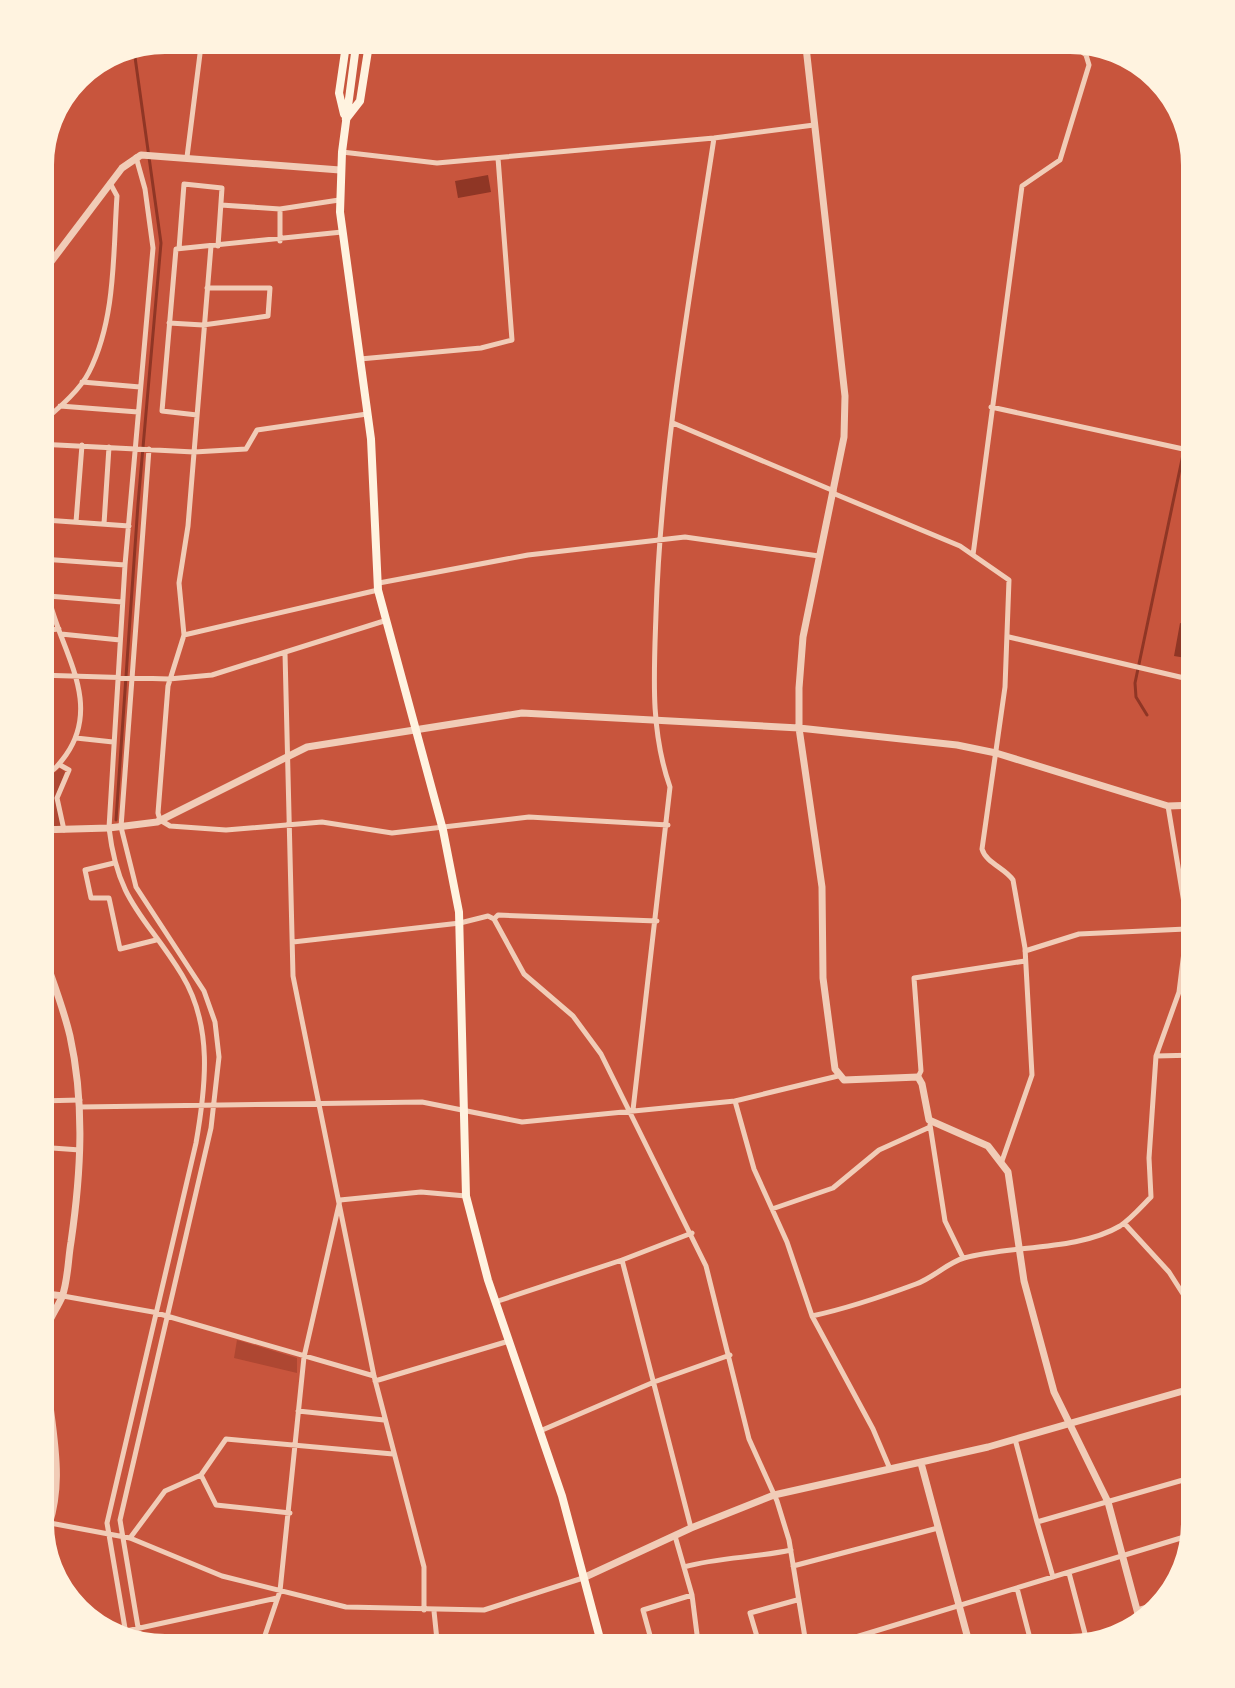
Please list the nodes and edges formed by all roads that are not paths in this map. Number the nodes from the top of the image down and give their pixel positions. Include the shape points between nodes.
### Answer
1 (200, 52) edge
2 (345, 52) edge
3 (355, 52) edge
4 (368, 52) edge
5 (806, 52) edge
6 (1083, 53) edge
7 (346, 119) junction
8 (814, 125) junction
9 (714, 138) junction
10 (342, 152) junction
11 (144, 155) junction
12 (187, 157) junction
13 (498, 158) junction
14 (340, 170) junction
15 (110, 183) junction
16 (339, 200) junction
17 (221, 205) junction
18 (280, 209) junction
19 (342, 232) junction
20 (280, 241) junction
21 (214, 246) junction
22 (179, 249) junction
23 (52, 260) edge
24 (207, 288) junction
25 (169, 323) junction
26 (203, 325) junction
27 (360, 359) junction
28 (81, 381) junction
29 (140, 387) junction
30 (59, 406) junction
31 (991, 407) junction
32 (138, 412) junction
33 (52, 413) edge
34 (368, 414) junction
35 (197, 415) junction
36 (673, 423) junction
37 (52, 444) edge
38 (82, 445) junction
39 (109, 447) junction
40 (142, 448) junction
41 (1183, 449) edge
42 (194, 452) junction
43 (835, 493) junction
44 (52, 520) edge
45 (76, 522) junction
46 (104, 524) junction
47 (129, 526) junction
48 (657, 543) junction
49 (973, 555) junction
50 (820, 556) junction
51 (52, 560) edge
52 (125, 565) junction
53 (378, 587) junction
54 (52, 596) edge
55 (123, 602) junction
56 (52, 608) edge
57 (384, 621) junction
58 (52, 632) edge
59 (60, 632) junction
60 (184, 635) junction
61 (1009, 637) junction
62 (120, 640) junction
63 (285, 653) junction
64 (73, 673) junction
65 (52, 674) edge
66 (117, 676) junction
67 (130, 677) junction
68 (1183, 678) edge
69 (169, 679) junction
70 (655, 718) junction
71 (799, 728) junction
72 (415, 729) junction
73 (76, 738) junction
74 (113, 742) junction
75 (289, 753) junction
76 (996, 753) junction
77 (60, 765) junction
78 (52, 772) edge
79 (1183, 805) edge
80 (1168, 806) junction
81 (160, 820) junction
82 (668, 825) junction
83 (290, 826) junction
84 (121, 827) junction
85 (109, 828) junction
86 (52, 830) edge
87 (64, 830) junction
88 (443, 830) junction
89 (114, 863) junction
90 (1183, 908) edge
91 (494, 919) junction
92 (657, 921) junction
93 (460, 923) junction
94 (1183, 929) edge
95 (156, 940) junction
96 (293, 942) junction
97 (1025, 951) junction
98 (1025, 961) junction
99 (1183, 968) edge
100 (52, 981) edge
101 (1183, 1055) edge
102 (1156, 1056) junction
103 (838, 1076) junction
104 (918, 1077) junction
105 (735, 1101) junction
106 (52, 1102) edge
107 (80, 1103) junction
108 (319, 1103) junction
109 (203, 1105) junction
110 (216, 1105) junction
111 (631, 1110) junction
112 (462, 1111) junction
113 (930, 1123) junction
114 (52, 1148) edge
115 (80, 1150) junction
116 (1002, 1161) junction
117 (466, 1196) junction
118 (340, 1200) junction
119 (772, 1209) junction
120 (1124, 1223) junction
121 (692, 1233) junction
122 (1018, 1251) junction
123 (963, 1258) junction
124 (622, 1260) junction
125 (1183, 1294) edge
126 (52, 1295) edge
127 (63, 1296) junction
128 (495, 1302) junction
129 (155, 1313) junction
130 (168, 1316) junction
131 (812, 1316) junction
132 (52, 1317) edge
133 (509, 1341) junction
134 (730, 1355) junction
135 (304, 1357) junction
136 (374, 1379) junction
137 (654, 1382) junction
138 (1183, 1391) edge
139 (298, 1411) junction
140 (384, 1420) junction
141 (52, 1423) edge
142 (1069, 1423) junction
143 (539, 1431) junction
144 (54, 1438) joint
145 (1015, 1439) junction
146 (296, 1445) junction
147 (393, 1454) junction
148 (921, 1463) junction
149 (890, 1469) junction
150 (201, 1475) junction
151 (1183, 1480) edge
152 (774, 1495) junction
153 (1108, 1502) junction
154 (52, 1509) edge
155 (290, 1513) junction
156 (1037, 1522) junction
157 (52, 1523) edge
158 (691, 1528) junction
159 (938, 1528) junction
160 (108, 1535) junction
161 (121, 1536) junction
162 (675, 1536) junction
163 (130, 1538) junction
164 (1182, 1538) edge
165 (791, 1550) junction
166 (1124, 1556) junction
167 (793, 1566) junction
168 (684, 1567) junction
169 (1069, 1572) junction
170 (1053, 1577) junction
171 (583, 1578) junction
172 (1017, 1588) junction
173 (280, 1591) junction
174 (692, 1595) junction
175 (277, 1598) junction
176 (797, 1600) junction
177 (960, 1605) junction
178 (1145, 1608) edge
179 (424, 1610) junction
180 (1137, 1610) junction
181 (433, 1611) junction
182 (1138, 1614) edge
183 (125, 1628) edge
184 (138, 1628) junction
185 (128, 1630) edge
186 (139, 1633) edge
187 (1085, 1635) edge
188 (265, 1636) edge
189 (436, 1636) edge
190 (599, 1636) edge
191 (650, 1636) edge
192 (697, 1636) edge
193 (757, 1636) edge
194 (804, 1636) edge
195 (859, 1636) edge
196 (968, 1636) edge
197 (1029, 1636) edge

1 - 12 street
2 - 7 main road via 339,93
3 - 7 main road
4 - 7 main road via 360,101
5 - 8 street
6 - 31 street via 1088,59 1087,78 1060,160 1022,186
7 - 10 main road
8 - 9 street
8 - 43 street via 845,396
9 - 13 street
9 - 36 street
10 - 13 street via 437,163
10 - 14 main road
11 - 12 street
11 - 15 street
11 - 29 street via 153,248
12 - 14 street
13 - 27 street via 512,340 481,348
14 - 16 main road
15 - 23 street
15 - 28 street via 117,196 112,287 97,348
16 - 18 street
16 - 19 main road
17 - 18 street
17 - 21 street
17 - 22 street via 222,188 184,184
18 - 20 street
19 - 20 street
19 - 27 main road
20 - 21 street
21 - 22 street
21 - 24 street
22 - 25 street
24 - 26 street
24 - 26 street via 270,288 268,316
25 - 26 street
25 - 35 street via 162,411
26 - 35 street
27 - 34 main road
28 - 29 street
28 - 30 street
29 - 32 street
30 - 32 street
30 - 33 street
31 - 41 street
31 - 49 street
32 - 40 street
34 - 42 street via 257,430 246,449
34 - 53 main road
35 - 42 street
36 - 43 street
36 - 48 street
37 - 38 street
38 - 39 street
38 - 45 street
39 - 40 street
39 - 46 street
40 - 42 street
40 - 47 street
40 - 67 street
42 - 60 street via 179,583
43 - 49 street
43 - 50 street
44 - 45 street
45 - 46 street
46 - 47 street
47 - 52 street
48 - 50 street via 695,536
48 - 53 street via 528,555
48 - 70 street
49 - 61 street via 1009,580
50 - 71 street via 800,656
51 - 52 street
52 - 55 street
53 - 57 main road
53 - 60 street
54 - 55 street
55 - 62 street
56 - 59 street
57 - 63 street
57 - 72 main road
58 - 59 street
59 - 62 street
59 - 64 street
60 - 69 street
61 - 68 street
61 - 76 street
62 - 66 street
63 - 69 street via 212,675
63 - 75 street
64 - 65 street
64 - 66 street
64 - 73 street via 83,706
66 - 67 street
66 - 74 street
67 - 69 street
67 - 84 street
69 - 81 street
70 - 71 street
70 - 72 street via 522,713
70 - 82 street via 658,751 670,787
71 - 76 street
71 - 103 street via 820,874 823,978
72 - 75 street
72 - 88 main road
73 - 74 street
73 - 77 street
74 - 85 street
75 - 81 street
75 - 83 street
76 - 80 street
76 - 97 street via 983,856 1013,880
77 - 78 street
77 - 87 street via 69,770 57,798
79 - 80 street
80 - 90 street
81 - 83 street via 170,826 226,830
81 - 84 street
82 - 88 street via 529,817
82 - 92 street
83 - 88 street via 322,822 392,833
83 - 96 street
84 - 85 street
84 - 110 street via 136,887 195,971 211,1010 219,1057
85 - 87 street
85 - 89 street
86 - 87 street
88 - 93 main road
89 - 95 street via 133,909
89 - 95 street via 85,870 91,898 109,898 120,949
91 - 92 street via 498,915
91 - 93 street
91 - 111 street via 524,974 590,1036
92 - 111 street
93 - 96 street
93 - 112 main road
94 - 97 street via 1079,934
95 - 109 street via 182,975 199,1016 205,1049
96 - 108 street via 297,1004
97 - 98 street
98 - 104 street via 914,978
98 - 116 street via 1032,1075
99 - 102 street
100 - 107 street via 69,1034
101 - 102 street
102 - 120 street via 1149,1158 1153,1193
103 - 104 street via 853,1081
103 - 105 street
104 - 113 street
105 - 111 street
105 - 119 street via 754,1169
106 - 107 street
107 - 109 street
107 - 115 street
108 - 110 street
108 - 112 street via 422,1102
108 - 118 street
109 - 110 street
109 - 129 street
110 - 130 street
111 - 112 street via 522,1122
111 - 121 street via 669,1196
112 - 117 main road
113 - 116 street via 983,1143
113 - 119 street via 879,1150 833,1188
113 - 123 street via 945,1221
114 - 115 street
115 - 127 street
116 - 122 street via 1009,1177
117 - 118 street via 421,1192
117 - 128 main road
118 - 135 street
118 - 136 street
119 - 131 street
120 - 122 street
120 - 125 street
121 - 124 street
121 - 134 street
122 - 123 street
122 - 142 street via 1054,1392
123 - 131 street via 917,1284 884,1292 873,1302
124 - 128 street
124 - 137 street
126 - 127 street
127 - 129 street
127 - 132 street
128 - 133 main road
129 - 130 street
129 - 160 street via 118,1468
130 - 135 street
130 - 161 street via 120,1520
131 - 149 street
133 - 136 street
133 - 143 main road
134 - 137 street
134 - 152 street via 749,1439
135 - 136 street
135 - 139 street
136 - 140 street
137 - 143 street
137 - 158 street
138 - 142 street
139 - 140 street
139 - 146 street
140 - 147 street
141 - 144 street
142 - 145 street
142 - 153 street
143 - 171 main road
144 - 154 street via 59,1460
145 - 148 street
145 - 156 street
146 - 147 street
146 - 150 street via 226,1439
146 - 155 street
147 - 179 street via 424,1567
148 - 149 street
148 - 159 street
149 - 152 street
150 - 155 street via 216,1505
150 - 163 street via 165,1491
151 - 153 street
152 - 158 street
152 - 165 street
153 - 156 street
153 - 166 street
155 - 173 street
156 - 170 street
157 - 160 street
158 - 162 street
159 - 167 street
159 - 177 street
160 - 161 street
160 - 183 street
161 - 163 street
161 - 184 street
162 - 168 street
162 - 171 street
163 - 173 street via 209,1571
164 - 166 street
165 - 167 street
165 - 168 street
166 - 169 street
166 - 180 street
167 - 176 street
168 - 174 street
169 - 170 street
169 - 187 street
170 - 172 street
171 - 181 street via 503,1606
171 - 190 main road
172 - 177 street
172 - 197 street
173 - 175 street
173 - 179 street via 346,1607
174 - 191 street via 643,1610
174 - 192 street
175 - 184 street
175 - 188 street
176 - 193 street via 750,1613
176 - 194 street
177 - 195 street
177 - 196 street
178 - 180 street
179 - 181 street
180 - 182 street
181 - 189 street
184 - 185 street
184 - 186 street

